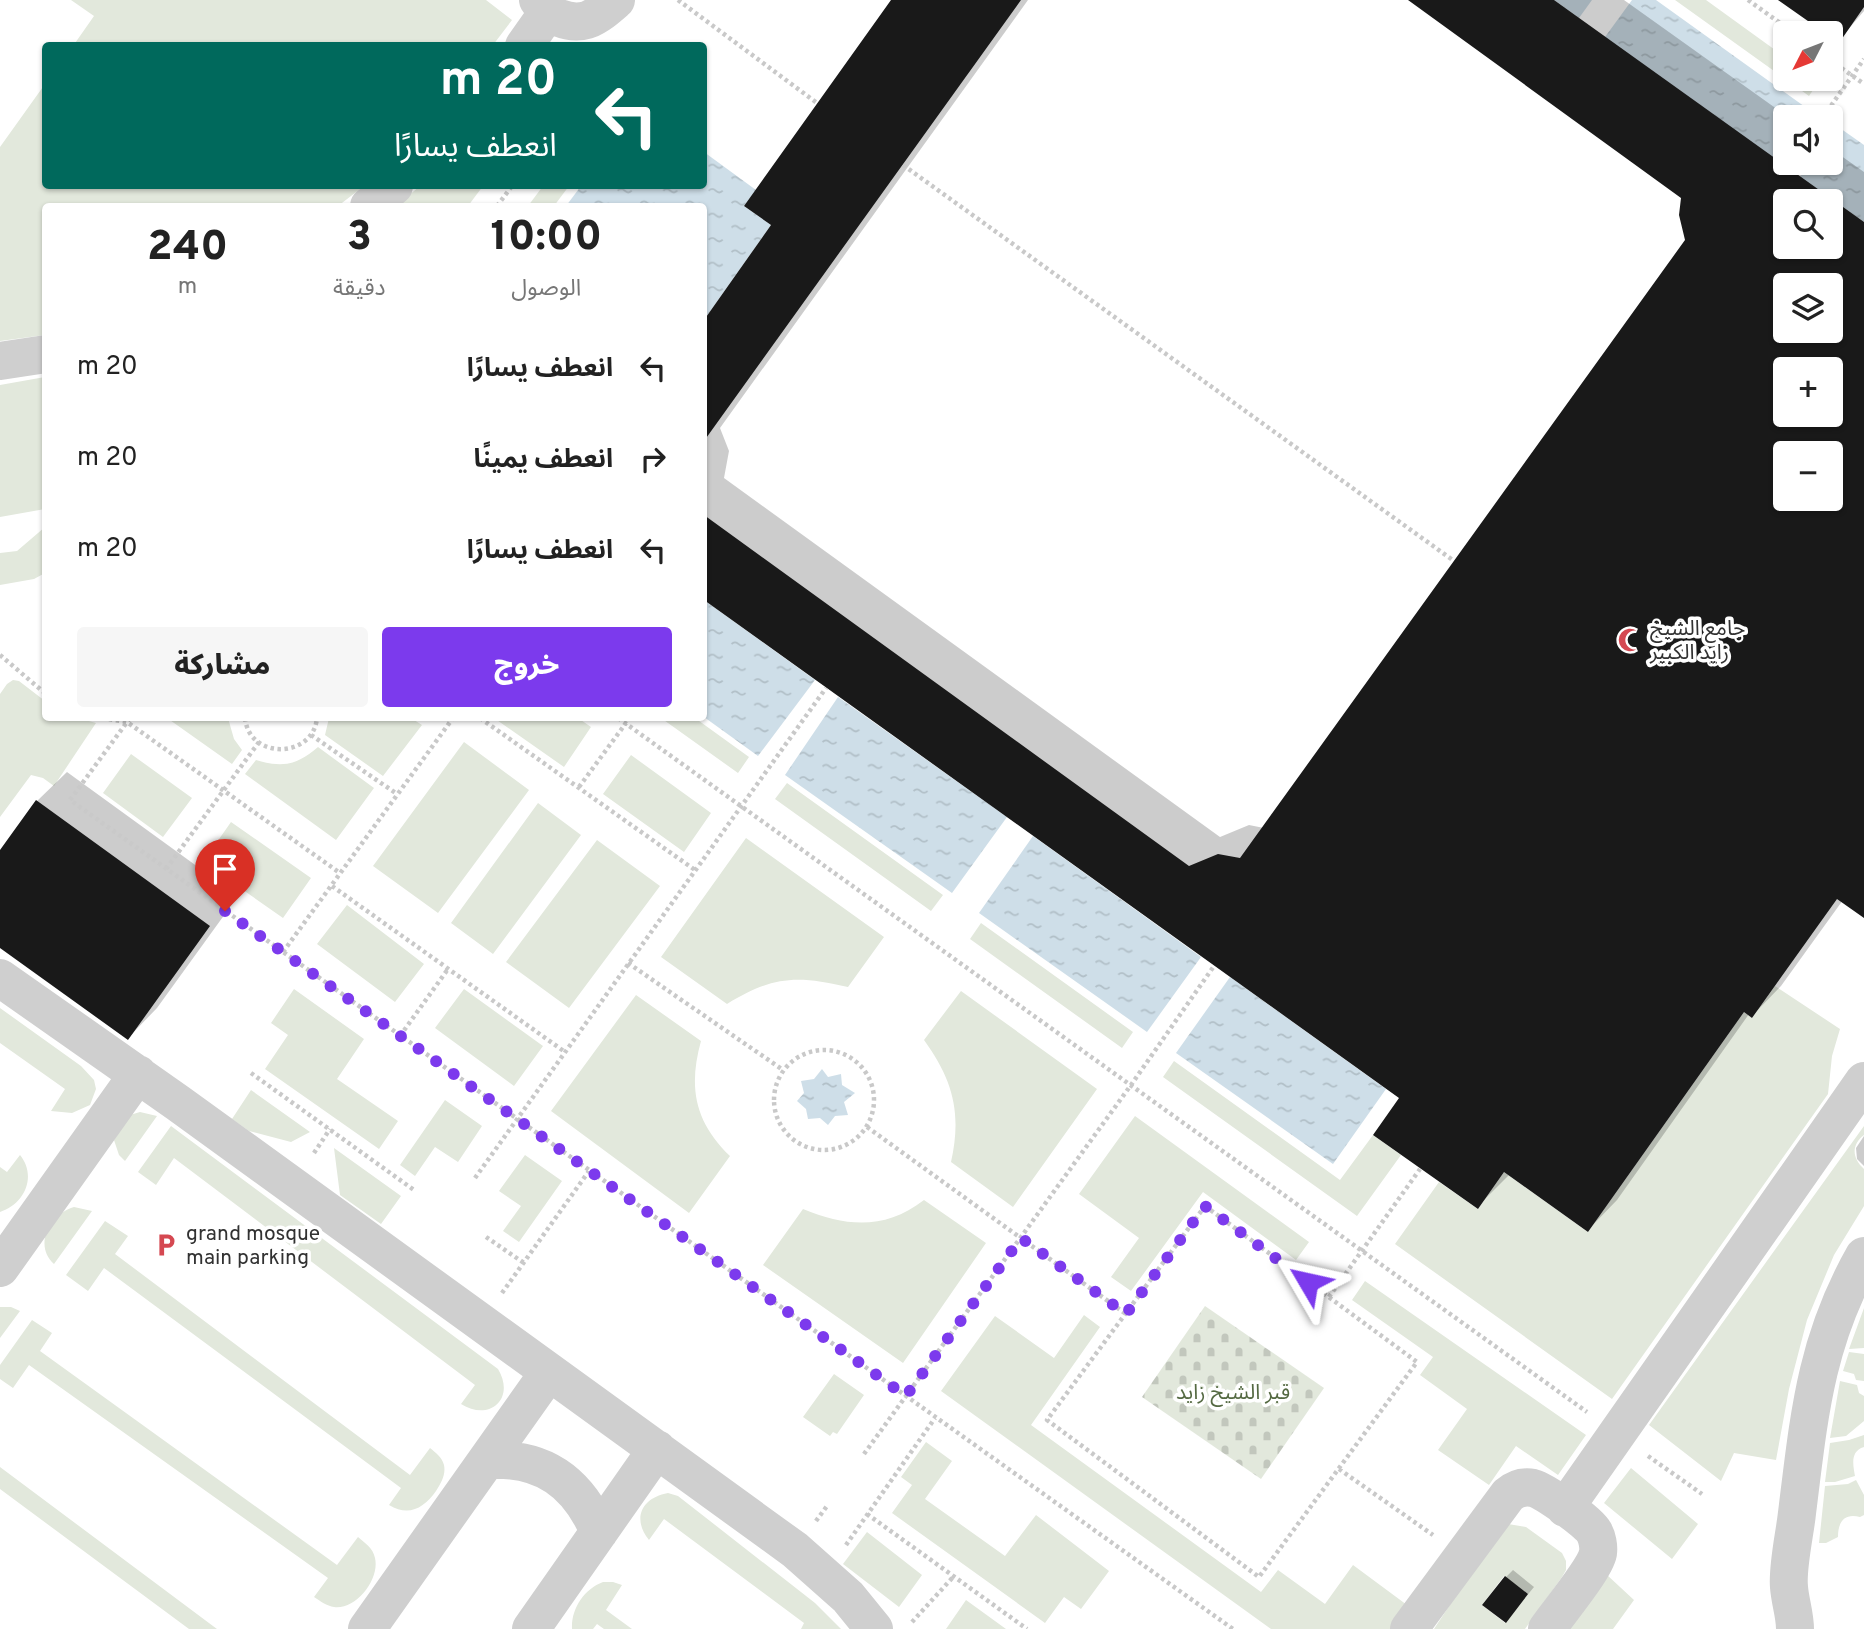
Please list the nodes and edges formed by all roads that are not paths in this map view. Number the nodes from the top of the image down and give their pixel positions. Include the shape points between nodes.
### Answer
1 (616, 0) edge
2 (543, 6) edge
3 (526, 42) edge
4 (390, 189) edge
5 (373, 203) edge
6 (42, 355) edge
7 (0, 361) edge
8 (0, 978) edge
9 (138, 1074) junction
10 (1864, 1081) edge
11 (1864, 1256) edge
12 (0, 1268) edge
13 (550, 1372) junction
14 (657, 1449) junction
15 (488, 1460) junction
16 (1564, 1508) junction
17 (598, 1532) junction
18 (1788, 1586) junction
19 (368, 1629) edge
20 (531, 1629) edge
21 (874, 1629) edge
22 (1409, 1629) edge
23 (1547, 1629) edge
24 (1771, 1629) edge
25 (1795, 1629) edge

1 - 2 lane via 587,19 571,21
2 - 3 lane
4 - 5 lane
6 - 7 lane
8 - 9 lane
9 - 12 lane
9 - 13 lane
10 - 16 lane
11 - 18 lane via 1832,1324 1817,1371
13 - 14 lane
13 - 15 lane
14 - 17 lane
14 - 21 lane via 825,1574
15 - 17 lane via 523,1461 556,1475 582,1499
15 - 19 lane
16 - 22 lane via 1535,1488 1516,1489 1508,1495
16 - 23 lane via 1594,1531 1598,1552
17 - 20 lane
18 - 24 lane
18 - 25 lane

